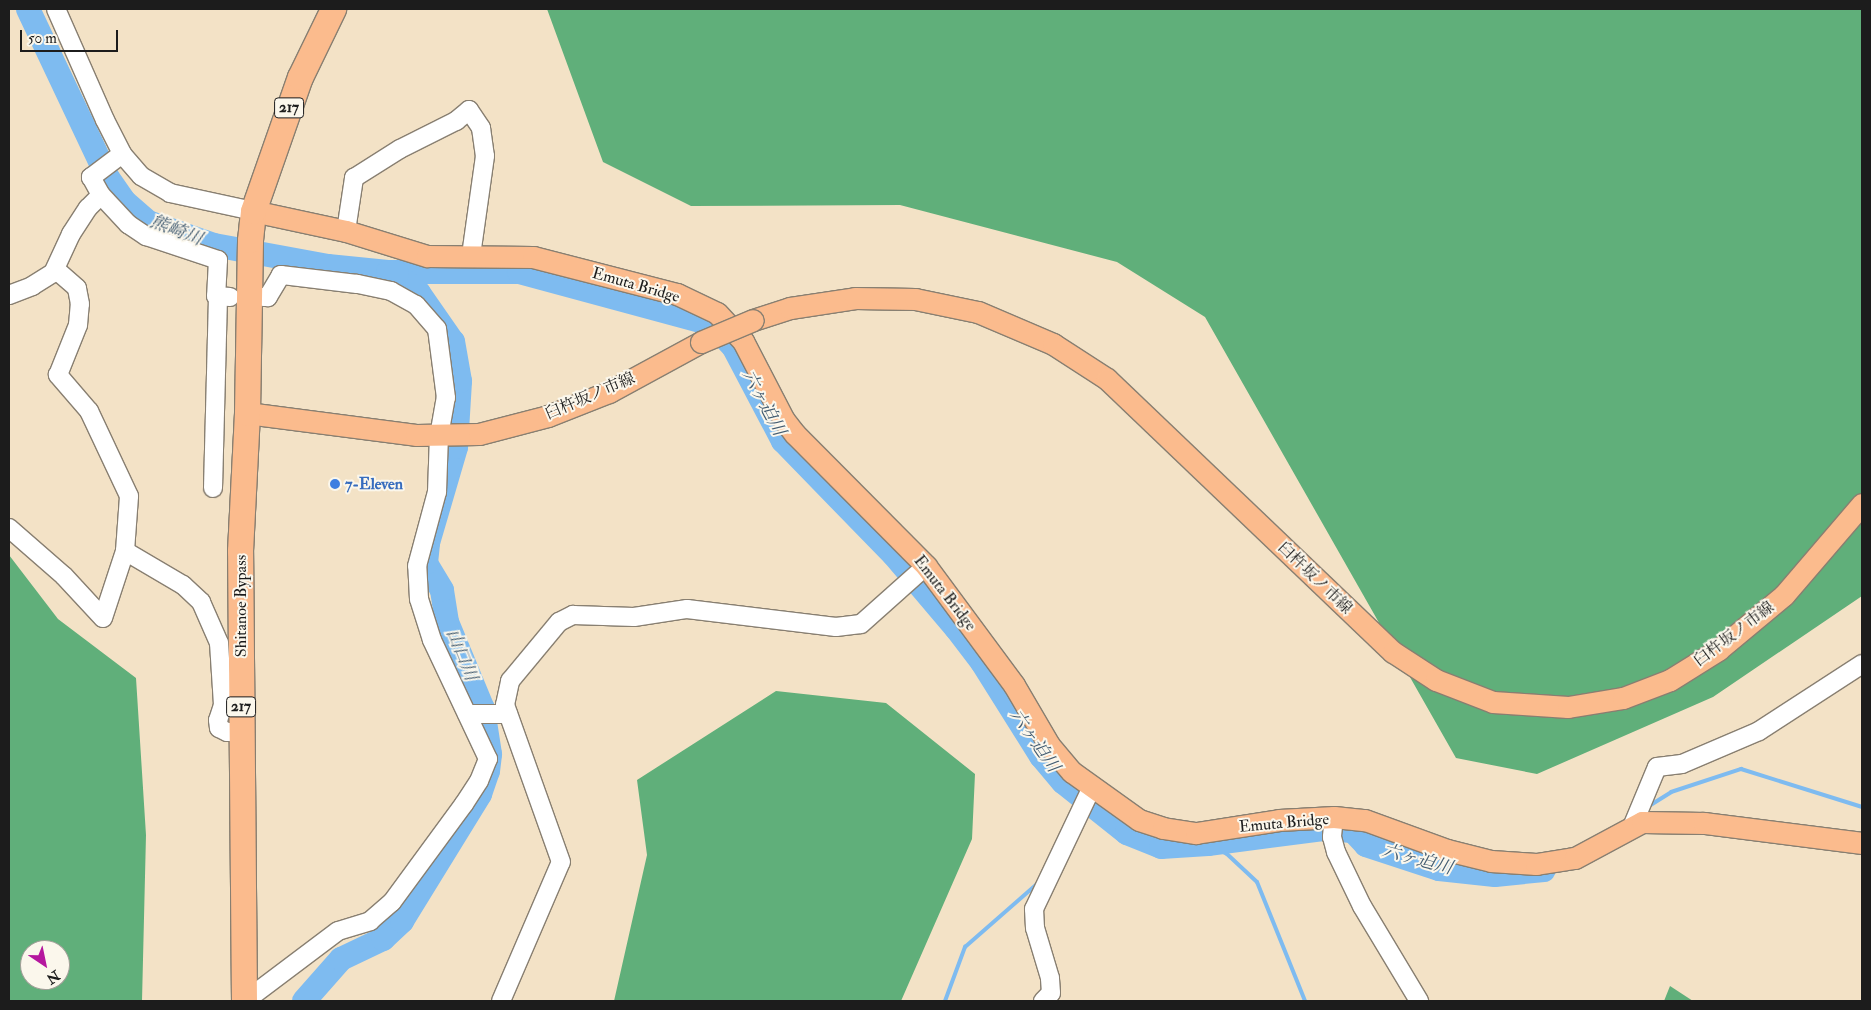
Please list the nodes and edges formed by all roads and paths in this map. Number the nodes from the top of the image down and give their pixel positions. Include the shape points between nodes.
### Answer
1 (56, 9) edge
2 (333, 9) edge
3 (120, 156) junction
4 (101, 195) junction
5 (253, 211) junction
6 (346, 231) junction
7 (471, 256) junction
8 (56, 270) junction
9 (10, 290) edge
10 (263, 297) dead end
11 (247, 358) junction
12 (218, 359) junction
13 (247, 425) junction
14 (217, 436) junction
15 (443, 436) junction
16 (213, 488) dead end
17 (1862, 504) edge
18 (9, 528) edge
19 (125, 551) junction
20 (922, 568) junction
21 (1862, 664) edge
22 (469, 714) junction
23 (506, 714) junction
24 (242, 732) junction
25 (1091, 789) junction
26 (1637, 824) junction
27 (1334, 825) junction
28 (1862, 842) edge
29 (244, 1001) edge
30 (501, 1001) edge
31 (1043, 1001) edge
32 (1419, 1001) edge

1 - 3 street
2 - 5 highway, 217 via 300,76
3 - 4 street via 91,178
3 - 5 street via 141,176 170,193
4 - 8 street via 71,234
4 - 12 street via 128,224 146,236 218,260 224,296
5 - 6 main road, Emuta Bridge
5 - 11 highway, Shitanoe Bypass / 217 via 247,274
6 - 7 main road, Emuta Bridge via 427,256
6 - 7 street via 354,178 400,149 456,121 469,110 481,128 485,156
7 - 20 main road, Emuta Bridge via 533,257 677,294 716,313 743,341 784,420 795,434
8 - 9 street via 37,284
8 - 19 street via 77,288 80,304 78,325 58,375 89,411 129,496
10 - 15 street via 268,297 281,275 291,275 391,291 416,305 437,329 446,398
11 - 12 street
11 - 13 highway, Shitanoe Bypass / 217
12 - 14 street
13 - 14 street
13 - 15 main road
13 - 24 highway, Shitanoe Bypass / 217 via 240,551
14 - 16 street
15 - 17 main road, 臼杵坂ノ市線, bridge via 474,434 548,416 609,392 701,342 790,308 855,298 915,299 978,312 1053,344 1107,379 1393,652 1436,680 1493,702 1568,706 1623,698 1670,680 1718,650 1784,595
15 - 22 street via 437,492 417,566 419,599 432,640
18 - 19 street via 64,576 103,618
19 - 24 street via 183,585 201,602 219,643 223,705 219,728 227,732
20 - 23 street via 861,624 836,627 687,609 634,617 573,615 559,622 510,681
20 - 25 main road, Emuta Bridge via 1014,685 1049,745
21 - 26 street via 1758,731 1682,764 1657,767
22 - 23 street
22 - 29 street via 488,759 479,782 392,902 370,921 338,931
23 - 30 street via 561,862
24 - 29 highway, Shitanoe Bypass / 217
25 - 27 main road, Emuta Bridge via 1139,820 1196,833 1279,820
25 - 31 street via 1034,909 1035,928 1050,978 1051,993
26 - 27 main road, Emuta Bridge via 1575,858 1536,864 1490,861 1447,850 1365,820
26 - 28 main road via 1670,822
27 - 32 street via 1362,906

